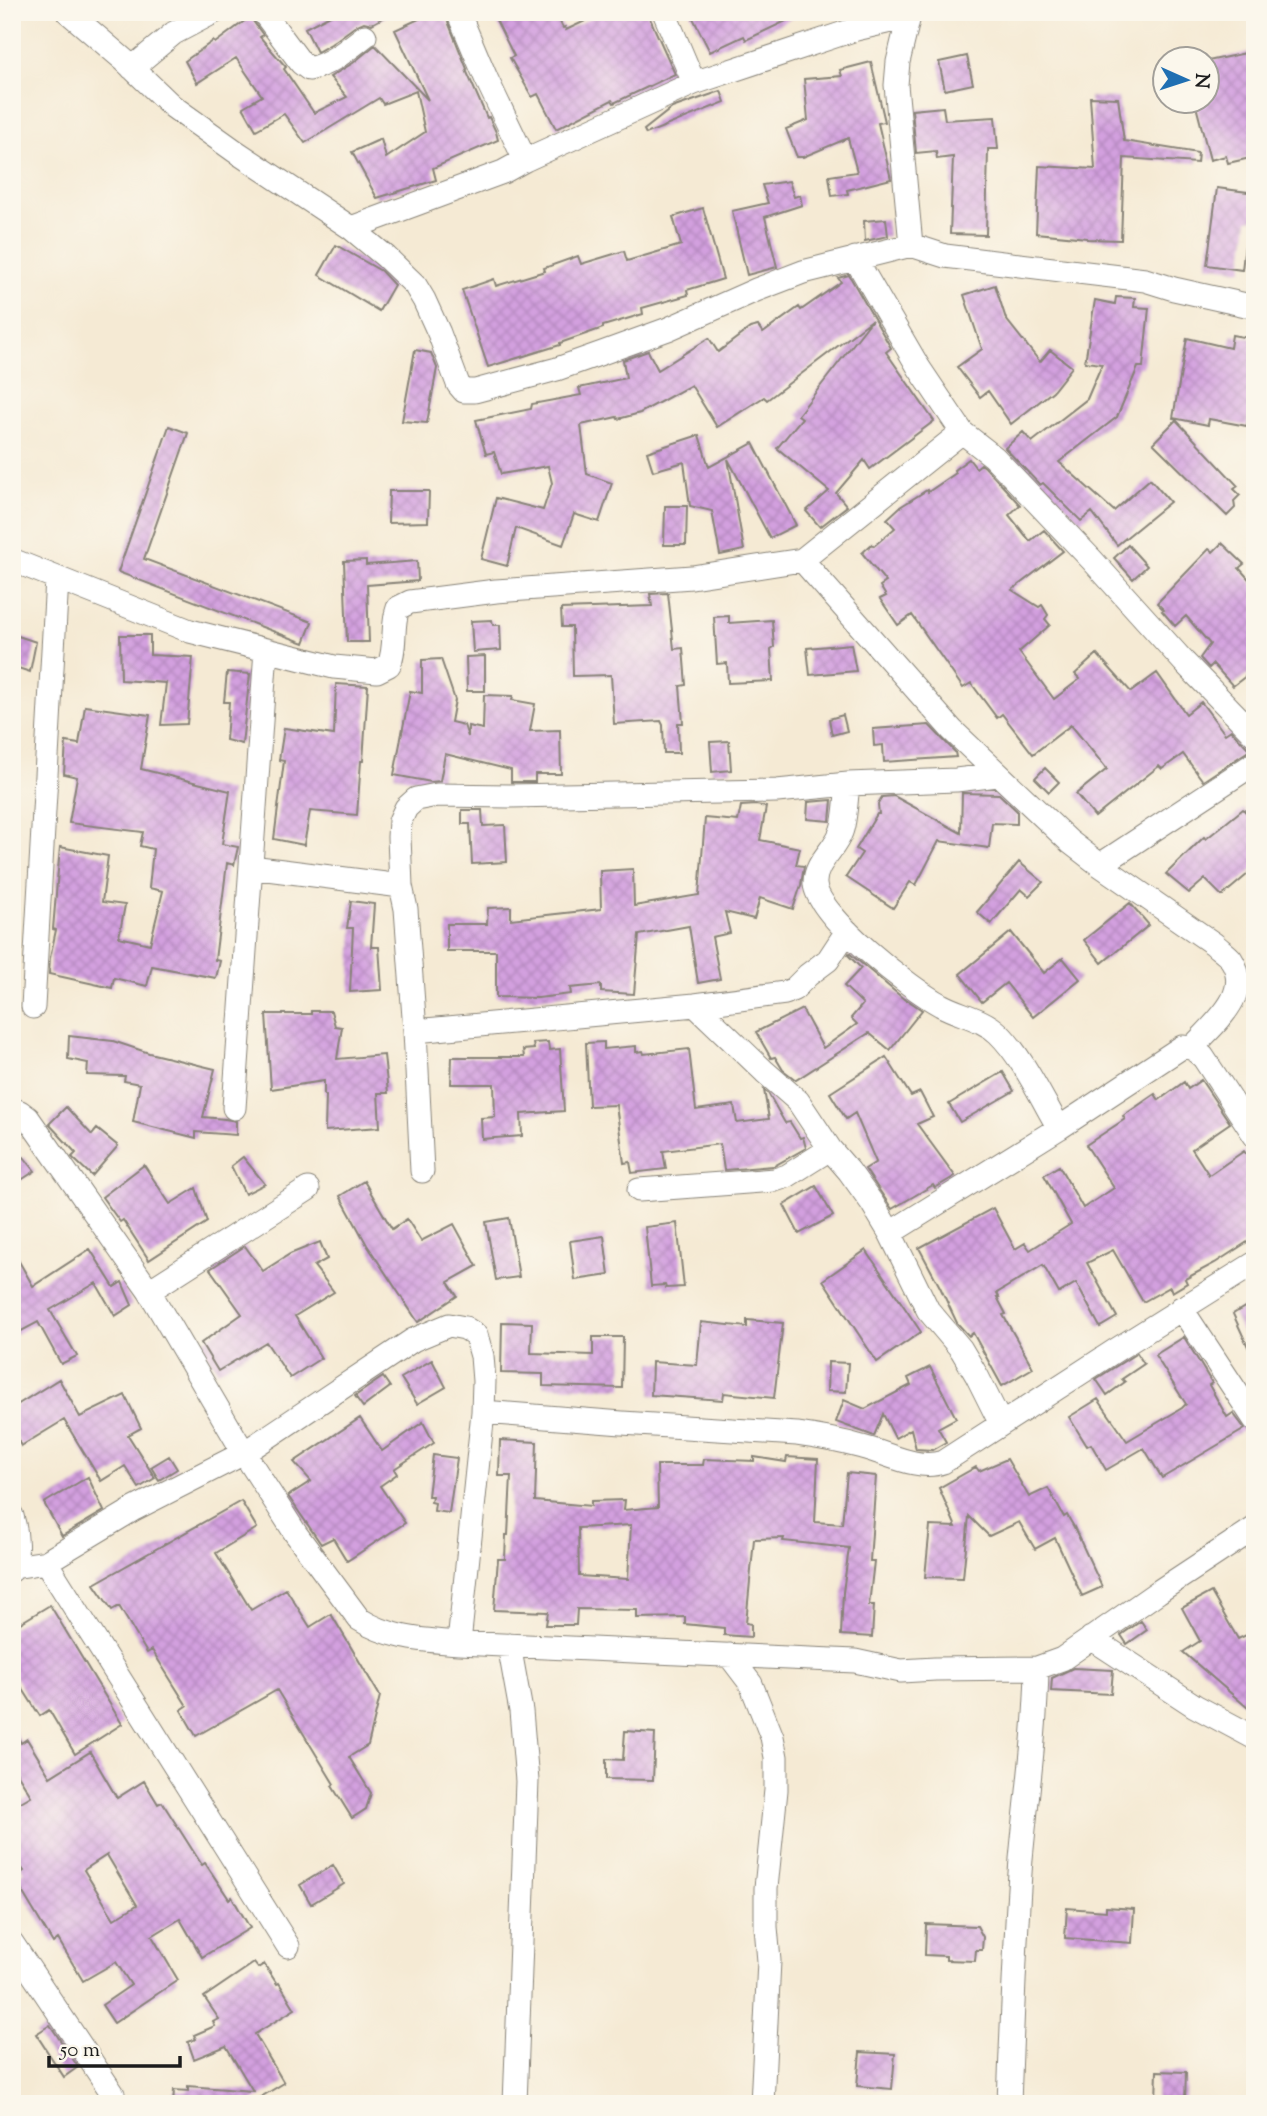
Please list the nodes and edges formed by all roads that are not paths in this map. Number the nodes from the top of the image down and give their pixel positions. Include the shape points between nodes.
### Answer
1 (68, 12) edge
2 (214, 12) edge
3 (263, 12) edge
4 (458, 12) edge
5 (664, 12) edge
6 (909, 14) edge
7 (365, 36) dead end
8 (132, 68) junction
9 (694, 83) junction
10 (525, 160) junction
11 (351, 228) junction
12 (911, 245) junction
13 (855, 258) junction
14 (1255, 307) edge
15 (962, 432) junction
16 (12, 560) edge
17 (802, 560) junction
18 (57, 579) junction
19 (266, 650) junction
20 (1255, 735) edge
21 (1255, 763) edge
22 (998, 775) junction
23 (848, 784) junction
24 (1100, 865) junction
25 (251, 867) junction
26 (401, 886) junction
27 (847, 931) junction
28 (695, 1005) junction
29 (33, 1007) dead end
30 (415, 1031) junction
31 (1192, 1048) junction
32 (234, 1108) dead end
33 (12, 1109) edge
34 (1059, 1128) junction
35 (1255, 1136) edge
36 (830, 1149) junction
37 (422, 1171) dead end
38 (308, 1189) dead end
39 (639, 1190) dead end
40 (890, 1233) junction
41 (1255, 1263) edge
42 (149, 1292) junction
43 (1181, 1308) junction
44 (483, 1412) junction
45 (1255, 1420) edge
46 (1001, 1424) junction
47 (244, 1453) junction
48 (12, 1516) edge
49 (1255, 1528) edge
50 (47, 1562) junction
51 (13, 1569) edge
52 (1091, 1637) junction
53 (459, 1643) junction
54 (509, 1645) junction
55 (729, 1655) junction
56 (1037, 1668) junction
57 (1255, 1738) edge
58 (12, 1943) edge
59 (288, 1945) dead end
60 (108, 2104) edge
61 (515, 2104) edge
62 (762, 2104) edge
63 (1009, 2104) edge

1 - 8 street
2 - 8 street via 174,33
3 - 7 street via 309,69 333,61
4 - 10 street
5 - 9 street
6 - 9 street
6 - 12 street via 896,85
8 - 11 street via 172,106
9 - 10 street
10 - 11 street
11 - 13 street via 415,285 464,391 557,369 668,329 803,272
12 - 13 street
12 - 14 street via 945,256 1145,280
13 - 15 street
15 - 17 street
15 - 20 street via 994,457
16 - 18 street
17 - 19 street via 692,577 410,602 398,608 394,618 389,665 377,671 334,667
17 - 22 street via 952,730
18 - 19 street via 190,631
18 - 29 street
19 - 25 street
21 - 24 street
22 - 23 street
22 - 24 street
23 - 26 street via 777,791 436,795 416,799 400,821
23 - 27 street via 842,832 815,881 817,891
24 - 31 street via 1231,959 1238,976 1237,992
25 - 26 street
25 - 32 street
26 - 30 street
27 - 28 street via 828,960 794,989
27 - 34 street via 900,979 996,1031 1011,1047
28 - 30 street
28 - 36 street via 798,1101
30 - 37 street
31 - 34 street via 1182,1047
31 - 35 street via 1203,1057
33 - 42 street via 28,1118
34 - 40 street
36 - 39 street via 775,1180
36 - 40 street
38 - 42 street
40 - 46 street via 928,1310 961,1349
41 - 43 street
42 - 47 street
43 - 45 street
43 - 46 street
44 - 46 street via 824,1437 935,1465
44 - 47 street via 482,1356 476,1335 449,1325 413,1340
44 - 53 street
47 - 50 street via 134,1509
47 - 53 street via 359,1619 398,1637
48 - 51 street via 16,1529
49 - 52 street
50 - 51 street
50 - 59 street
52 - 56 street via 1062,1659
52 - 57 street via 1195,1706
53 - 54 street
54 - 55 street
54 - 61 street via 527,1781
55 - 56 street via 855,1661 901,1671
55 - 62 street via 751,1684 776,1757 766,1888 769,1961
56 - 63 street via 1021,1858
58 - 60 street via 113,2094

